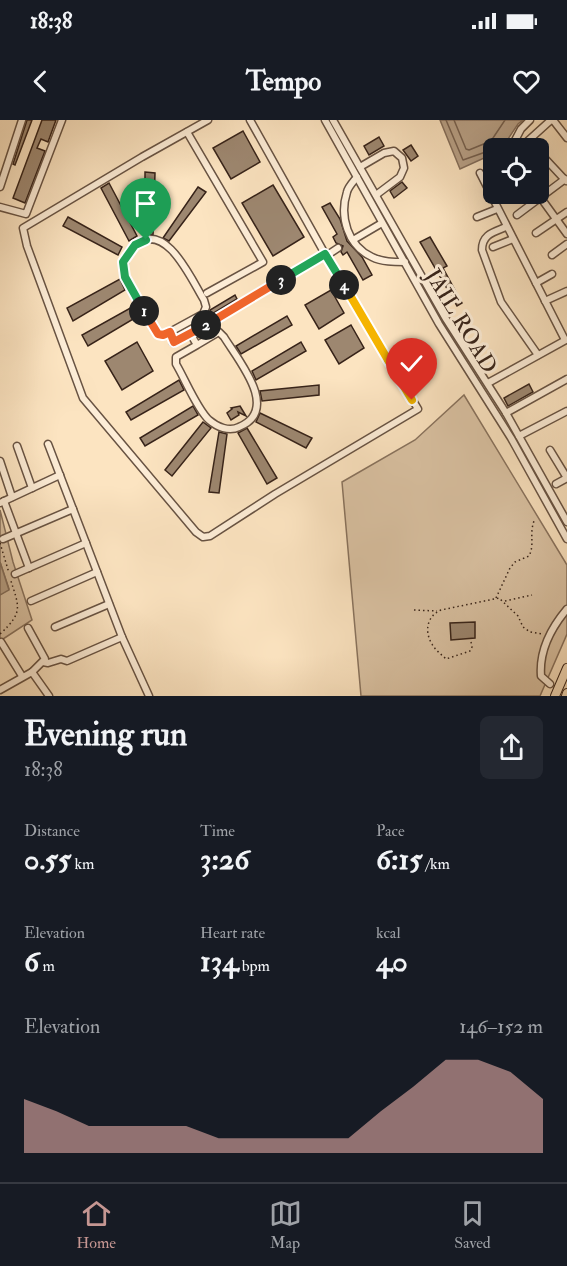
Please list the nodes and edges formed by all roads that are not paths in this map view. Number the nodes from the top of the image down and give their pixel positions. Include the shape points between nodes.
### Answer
1 (22, 120) edge
2 (62, 120) edge
3 (208, 120) edge
4 (250, 120) edge
5 (325, 120) edge
6 (342, 120) edge
7 (530, 120) edge
8 (552, 120) edge
9 (335, 123) edge
10 (187, 132) junction
11 (516, 138) edge
12 (531, 138) edge
13 (567, 138) edge
14 (549, 162) edge
15 (360, 167) junction
16 (480, 173) dead end
17 (357, 177) junction
18 (566, 180) edge
19 (0, 187) edge
20 (549, 189) edge
21 (376, 195) junction
22 (529, 204) edge
23 (546, 204) edge
24 (0, 207) edge
25 (497, 209) junction
26 (567, 212) edge
27 (517, 215) dead end
28 (477, 217) dead end
29 (557, 219) junction
30 (382, 223) junction
31 (506, 227) junction
32 (536, 233) dead end
33 (567, 234) edge
34 (513, 239) junction
35 (353, 240) junction
36 (567, 244) edge
37 (493, 247) dead end
38 (338, 248) dead end
39 (326, 255) junction
40 (552, 255) dead end
41 (405, 262) junction
42 (552, 274) dead end
43 (536, 283) junction
44 (567, 291) edge
45 (207, 293) dead end
46 (545, 301) junction
47 (170, 332) junction
48 (190, 333) junction
49 (566, 340) edge
50 (197, 345) junction
51 (538, 356) junction
52 (567, 379) edge
53 (488, 382) junction
54 (567, 411) edge
55 (506, 413) junction
56 (519, 436) junction
57 (48, 444) dead end
58 (17, 446) dead end
59 (550, 450) dead end
60 (0, 461) edge
61 (60, 475) junction
62 (567, 478) edge
63 (556, 484) dead end
64 (32, 488) junction
65 (12, 497) junction
66 (2, 502) edge
67 (73, 509) junction
68 (567, 522) edge
69 (16, 533) junction
70 (567, 539) edge
71 (2, 540) edge
72 (86, 543) junction
73 (29, 568) junction
74 (97, 572) junction
75 (15, 574) dead end
76 (31, 601) dead end
77 (109, 604) junction
78 (567, 609) edge
79 (55, 627) dead end
80 (28, 628) dead end
81 (122, 637) junction
82 (1, 642) edge
83 (44, 662) junction
84 (567, 668) edge
85 (32, 672) junction
86 (22, 676) junction
87 (550, 684) dead end
88 (0, 690) edge
89 (49, 696) edge
90 (149, 696) edge
91 (555, 696) edge

1 - 19 street
2 - 24 street via 26,214
3 - 10 street
4 - 39 street
5 - 17 street, JAIL ROAD
6 - 9 street
7 - 11 street
8 - 12 street
8 - 13 street
9 - 15 street
10 - 39 street via 23,228 83,398 203,537 418,410
10 - 45 street via 262,262
14 - 18 street
15 - 21 street
15 - 21 street via 384,153 394,151 402,158 404,168 400,177
16 - 25 street
17 - 30 street, JAIL ROAD
17 - 35 street via 347,190 344,206 345,223
18 - 20 street
21 - 53 street via 446,319
22 - 27 street
23 - 29 street
25 - 28 street
25 - 31 street
26 - 29 street
29 - 32 street
29 - 33 street
30 - 35 street
30 - 41 street, JAIL ROAD
31 - 34 street
31 - 51 street via 488,235 482,249 501,302
34 - 37 street
34 - 43 street
35 - 41 street via 372,257
36 - 40 street
38 - 39 street
39 - 48 street
41 - 70 street, JAIL ROAD via 439,324 512,438
42 - 43 street
43 - 46 street
44 - 46 street
46 - 49 street
47 - 47 street via 158,334 125,277 123,262 128,252 146,240 160,240 171,248 206,307 202,314
47 - 48 street via 173,343
48 - 50 street
49 - 51 street
50 - 50 street via 219,332 256,388 258,401 252,418 238,428 229,430 208,419 176,364 176,357
51 - 53 street
52 - 55 street
53 - 55 street
54 - 56 street
55 - 56 street
56 - 68 street
57 - 61 street
58 - 64 street
59 - 62 street
60 - 65 street
61 - 64 street
61 - 67 street
62 - 63 street
64 - 65 street
65 - 66 street
66 - 69 street
67 - 69 street
67 - 72 street
69 - 71 street
69 - 73 street
72 - 73 street
72 - 74 street
73 - 75 street
74 - 76 street
74 - 77 street
77 - 79 street
77 - 81 street
78 - 87 street via 550,634 540,665 541,676
80 - 83 street
81 - 83 street via 67,661
81 - 90 street
82 - 86 street
83 - 85 street
84 - 91 main road
85 - 86 street
85 - 89 street
86 - 88 street

